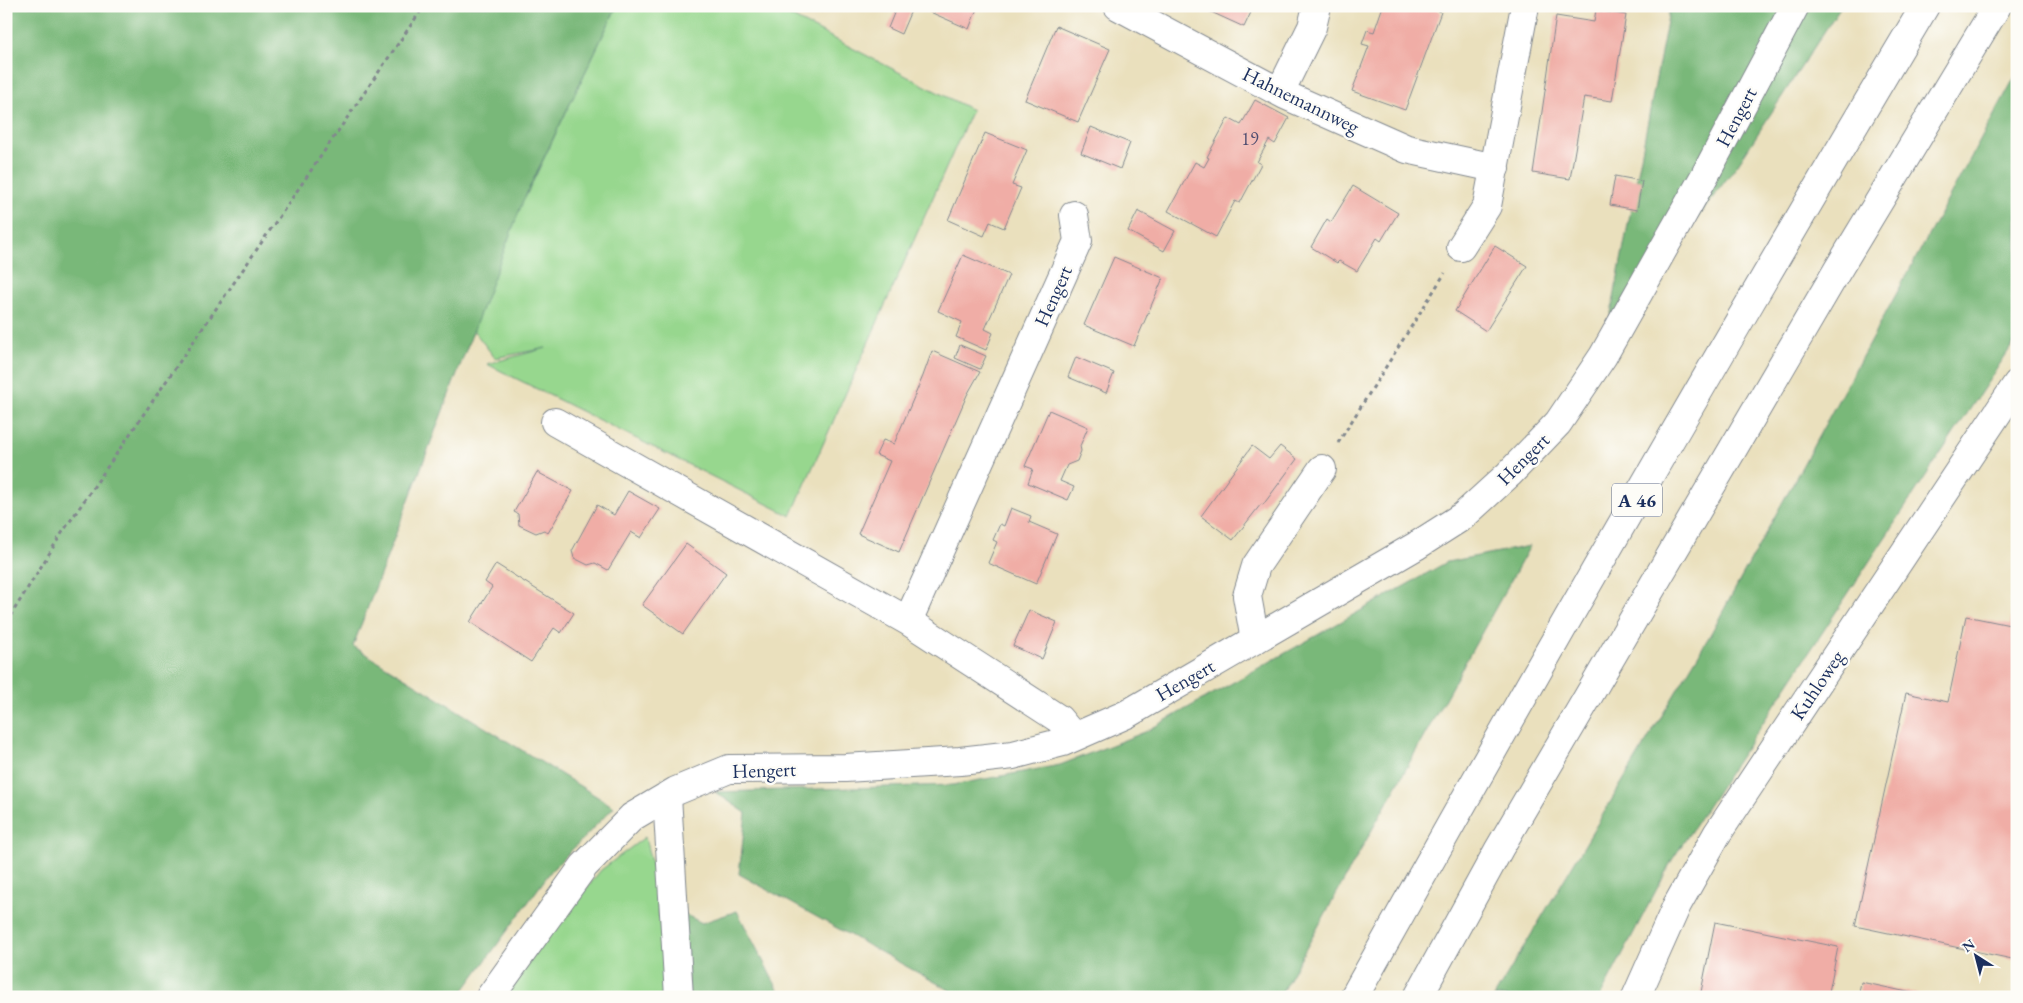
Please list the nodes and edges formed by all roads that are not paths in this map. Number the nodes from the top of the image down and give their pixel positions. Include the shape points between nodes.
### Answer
1 (1118, 6) edge
2 (1317, 6) edge
3 (1525, 6) edge
4 (1795, 6) edge
5 (1925, 6) edge
6 (1993, 13) edge
7 (1280, 92) junction
8 (1495, 168) junction
9 (1074, 215) dead end
10 (1461, 247) road end
11 (2017, 384) edge
12 (555, 422) dead end
13 (1322, 469) road end
14 (908, 621) junction
15 (1255, 640) junction
16 (1074, 738) junction
17 (667, 796) junction
18 (490, 997) edge
19 (679, 997) edge
20 (1354, 997) edge
21 (1418, 997) edge
22 (1636, 997) edge

1 - 7 main road, Hahnemannweg
2 - 7 main road via 1312,27
3 - 8 main road
4 - 15 main road, Hengert via 1603,356 1558,423 1463,516
5 - 20 main road, A 46 via 1804,209
6 - 21 main road, A 46 via 1499,849
7 - 8 main road, Hahnemannweg via 1407,149
8 - 10 main road via 1487,206
9 - 14 main road, Hengert via 1078,241
11 - 22 main road, Kuhloweg via 1717,834 1677,906
12 - 14 main road
13 - 15 main road via 1256,566 1247,596
14 - 16 main road via 1059,718
15 - 16 main road, Hengert via 1127,714
16 - 17 main road, Hengert via 1013,755 960,761 845,768 729,769
17 - 18 main road, Hengert via 632,817 584,866
17 - 19 main road

